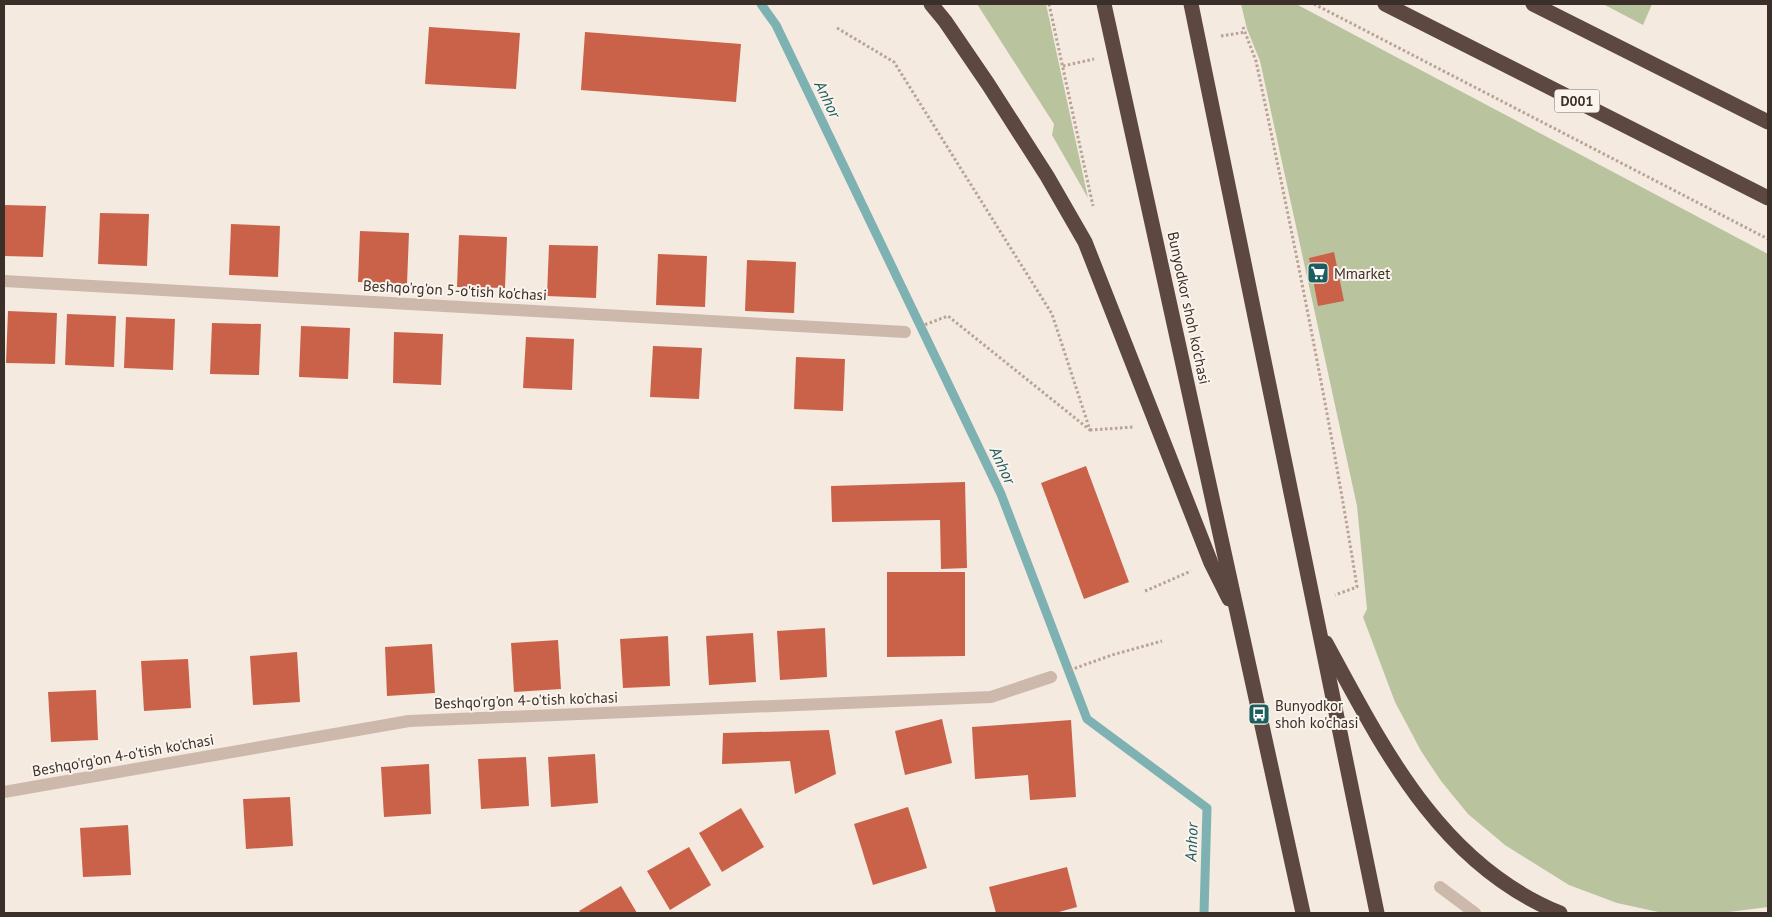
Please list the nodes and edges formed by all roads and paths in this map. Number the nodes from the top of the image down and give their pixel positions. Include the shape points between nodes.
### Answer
1 (931, 4) edge
2 (1049, 4) edge
3 (1104, 4) edge
4 (1190, 4) edge
5 (1314, 4) edge
6 (1385, 4) edge
7 (1534, 4) edge
8 (1243, 27) dead end
9 (837, 28) dead end
10 (1115, 54) junction
11 (1063, 66) junction
12 (1768, 122) edge
13 (1768, 198) edge
14 (1768, 239) edge
15 (1085, 242) junction
16 (4, 281) edge
17 (921, 326) dead end
18 (905, 332) dead end
19 (1157, 425) junction
20 (1090, 430) junction
21 (1211, 563) junction
22 (1145, 591) dead end
23 (1313, 603) junction
24 (1239, 620) junction
25 (1318, 628) junction
26 (1162, 640) dead end
27 (1051, 677) joint
28 (4, 792) edge
29 (1440, 886) dead end
30 (1303, 913) edge
31 (1377, 913) edge
32 (1475, 913) edge
33 (1560, 913) edge

1 - 15 highway via 946,21 1004,109
2 - 11 path
3 - 10 highway, Bunyodkor shoh ko'chasi
4 - 23 highway
5 - 14 path
6 - 13 highway, D001
7 - 12 highway
8 - 23 path via 1256,61 1304,291 1357,587
9 - 20 path via 894,62 1052,314
10 - 11 path
10 - 24 highway, Bunyodkor shoh ko'chasi
11 - 15 path via 1094,213
15 - 19 highway
16 - 18 street, Beshqo'rg'on 5-o'tish ko'chasi
17 - 20 path via 948,316
19 - 20 path
19 - 21 highway
21 - 22 path
21 - 24 highway
23 - 25 highway
24 - 30 highway, Bunyodkor shoh ko'chasi
25 - 31 highway
25 - 33 highway via 1398,770 1444,831 1519,893
26 - 27 path
27 - 28 street, Beshqo'rg'on 4-o'tish ko'chasi via 991,697 409,721
29 - 32 street

